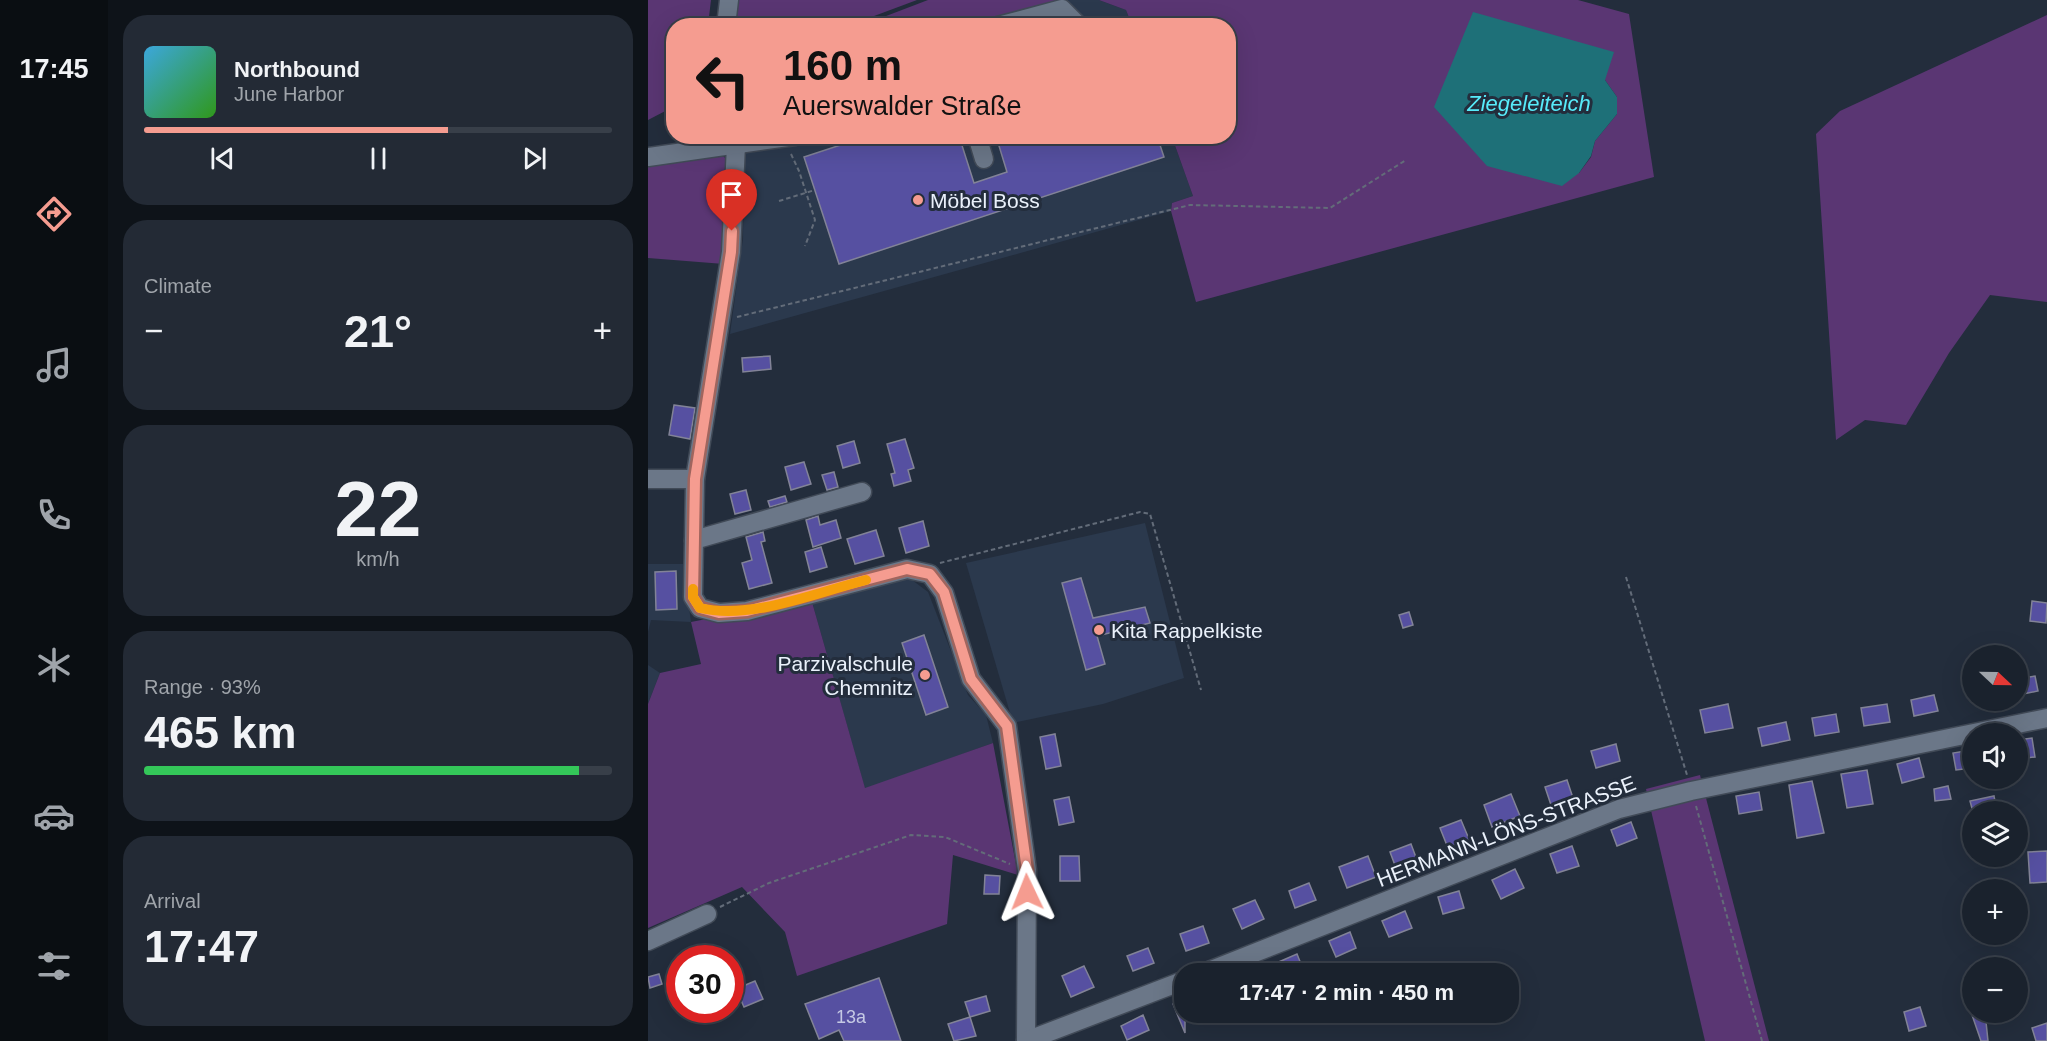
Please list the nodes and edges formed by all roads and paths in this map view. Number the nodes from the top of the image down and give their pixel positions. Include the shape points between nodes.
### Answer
1 (729, 0) edge
2 (727, 18) edge
3 (1028, 18) edge
4 (1071, 18) edge
5 (718, 144) edge
6 (734, 144) edge
7 (788, 144) edge
8 (979, 144) edge
9 (648, 157) edge
10 (984, 159) dead end
11 (1406, 160) dead end
12 (815, 190) dead end
13 (807, 192) junction
14 (779, 201) dead end
15 (805, 246) dead end
16 (720, 321) junction
17 (648, 479) edge
18 (695, 479) junction
19 (862, 492) dead end
20 (694, 540) junction
21 (930, 574) junction
22 (1626, 577) dead end
23 (1201, 690) dead end
24 (2047, 718) edge
25 (1693, 794) junction
26 (1027, 870) junction
27 (707, 914) joint
28 (648, 941) edge
29 (1230, 963) edge
30 (1174, 984) edge
31 (1026, 1041) edge
32 (1762, 1041) edge

1 - 2 street
3 - 4 street via 1062,9
5 - 9 street
6 - 16 street via 731,252
7 - 13 path
8 - 10 street
11 - 16 path via 1330,208 1190,205
12 - 13 path
13 - 14 path
13 - 15 path via 815,220
16 - 18 street
17 - 18 street
18 - 20 street
19 - 20 street
20 - 21 street via 693,597 700,608 719,613 747,611 907,569
21 - 23 path via 942,562 1140,512 1150,514
21 - 26 street via 944,592 971,679 1007,726
22 - 25 path
24 - 25 street, HERMANN-LÖNS-STRASSE
25 - 29 street, HERMANN-LÖNS-STRASSE via 1619,809
25 - 32 path
26 - 27 path via 945,837 911,835 769,883
26 - 31 street
27 - 28 street
30 - 31 street

